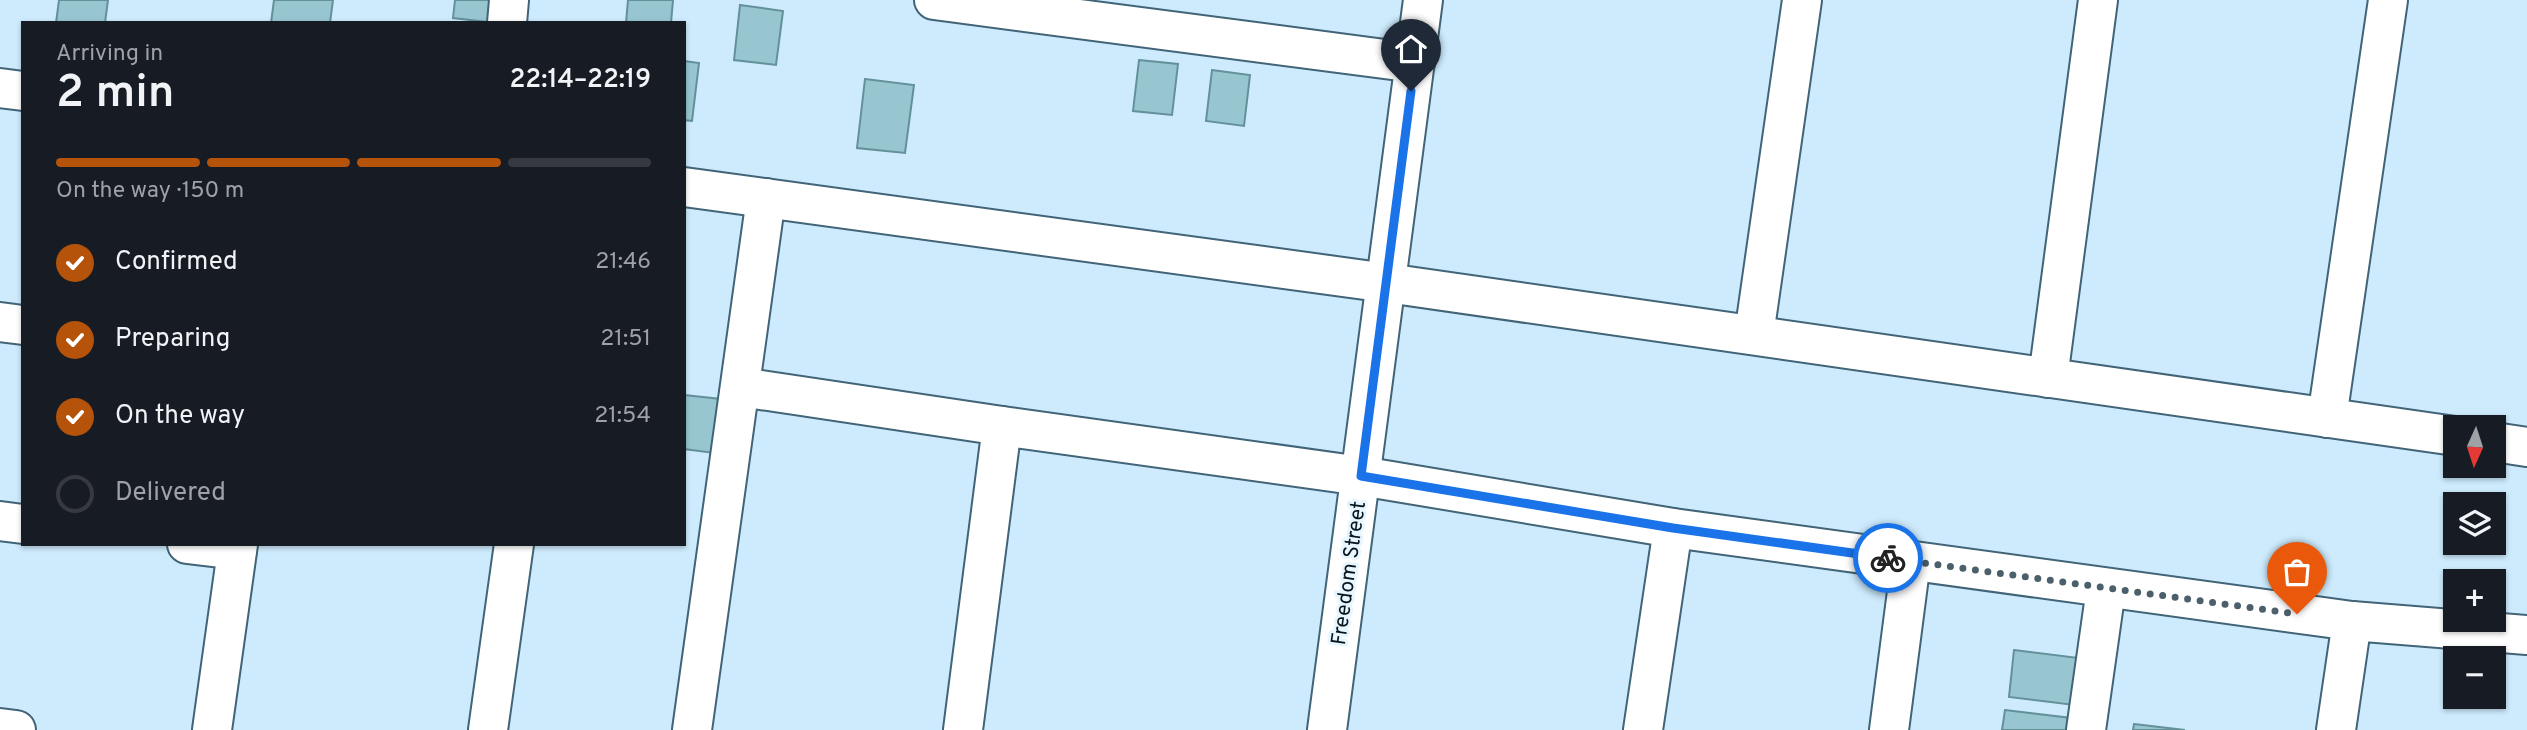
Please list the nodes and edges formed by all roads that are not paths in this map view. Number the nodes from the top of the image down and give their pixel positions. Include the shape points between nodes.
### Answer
1 (509, 0) edge
2 (934, 0) edge
3 (1423, 0) edge
4 (1802, 0) edge
5 (2098, 0) edge
6 (2388, 0) edge
7 (988, 4) edge
8 (1143, 14) edge
9 (507, 21) edge
10 (1415, 63) junction
11 (0, 88) edge
12 (21, 91) edge
13 (686, 187) edge
14 (766, 198) junction
15 (1387, 283) junction
16 (0, 322) edge
17 (21, 325) edge
18 (1754, 335) junction
19 (2048, 378) junction
20 (741, 387) junction
21 (2328, 418) junction
22 (1002, 426) junction
23 (2443, 434) edge
24 (2506, 444) edge
25 (2527, 447) edge
26 (1361, 476) junction
27 (0, 521) edge
28 (21, 524) edge
29 (1673, 528) junction
30 (514, 546) edge
31 (237, 547) edge
32 (1911, 561) junction
33 (2106, 589) junction
34 (2352, 621) junction
35 (2527, 635) edge
36 (0, 728) edge
37 (16, 730) edge
38 (212, 730) edge
39 (488, 730) edge
40 (692, 730) edge
41 (963, 730) edge
42 (1327, 730) edge
43 (1643, 730) edge
44 (1889, 730) edge
45 (2086, 730) edge
46 (2336, 730) edge

1 - 9 street
2 - 7 street
3 - 10 street, Freedom Street
4 - 18 street
5 - 19 street
6 - 21 street
7 - 8 street
8 - 10 street
10 - 15 street, Freedom Street
11 - 12 street
13 - 14 street
14 - 15 street
14 - 20 street
15 - 18 street
15 - 26 street, Freedom Street
16 - 17 street
18 - 19 street
19 - 21 street
20 - 22 street
20 - 40 street
21 - 23 street
22 - 26 street
22 - 41 street
24 - 25 street
26 - 29 street
26 - 42 street, Freedom Street
27 - 28 street
29 - 32 street
29 - 43 street
30 - 39 street
31 - 38 street
32 - 33 street
32 - 44 street
33 - 34 street
33 - 45 street
34 - 35 street
34 - 46 street
36 - 37 street

